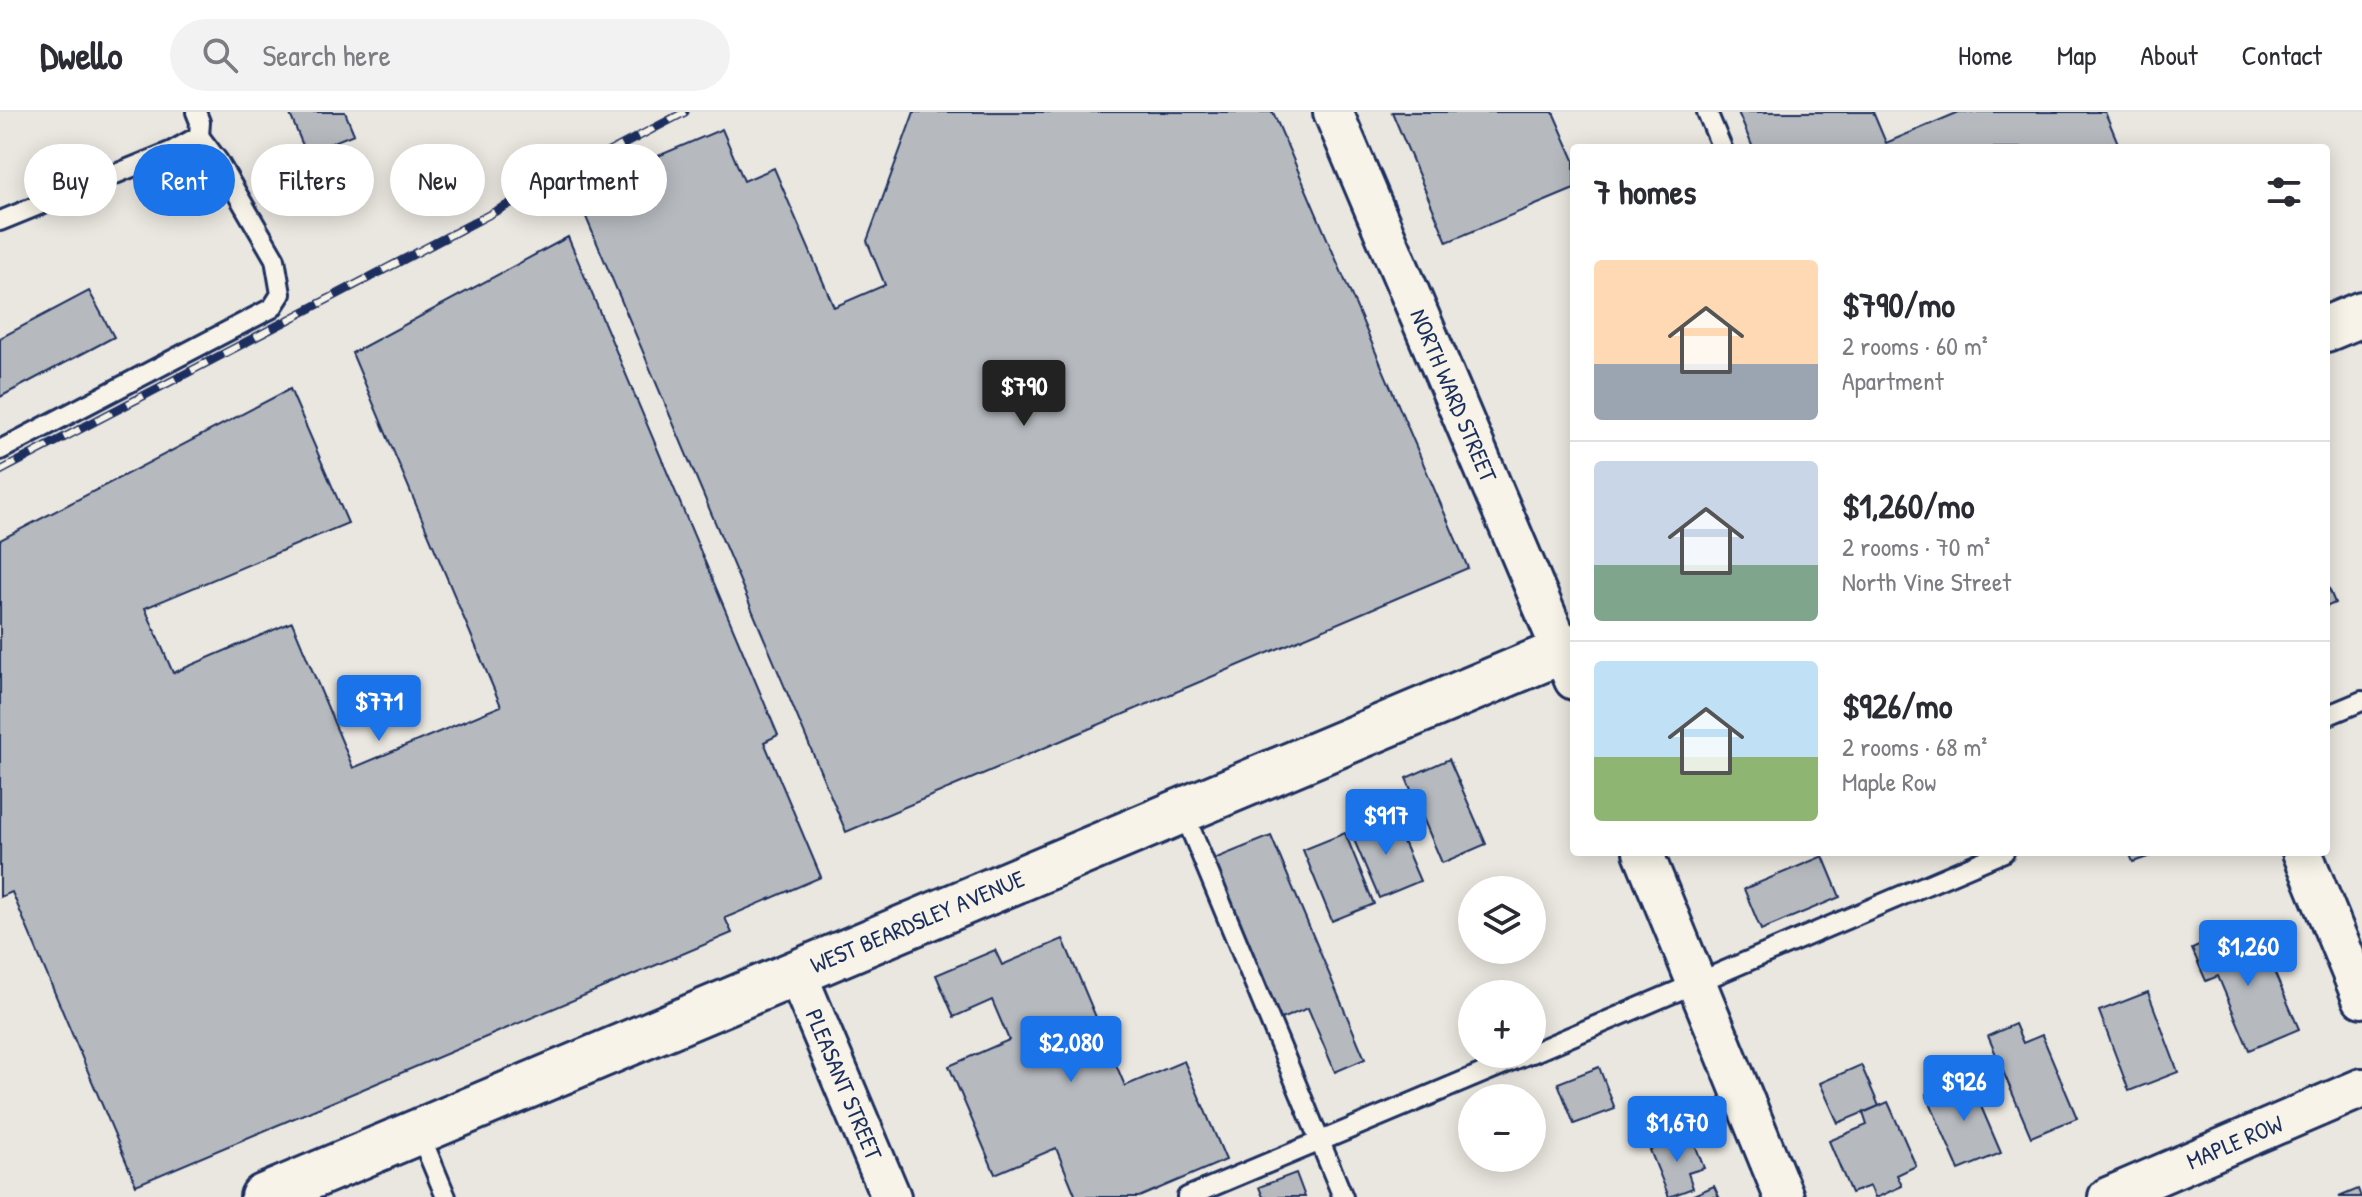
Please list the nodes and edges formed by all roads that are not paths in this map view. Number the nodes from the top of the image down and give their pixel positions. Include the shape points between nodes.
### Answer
1 (196, 112) edge
2 (1333, 112) edge
3 (1707, 112) edge
4 (199, 136) junction
5 (1720, 144) edge
6 (0, 221) edge
7 (2362, 314) edge
8 (2330, 327) edge
9 (0, 450) edge
10 (1570, 659) edge
11 (2362, 701) edge
12 (2330, 714) edge
13 (1183, 811) junction
14 (1645, 856) edge
15 (1995, 856) edge
16 (2304, 856) edge
17 (797, 974) junction
18 (1696, 983) junction
19 (2362, 998) edge
20 (1546, 1046) edge
21 (1494, 1068) edge
22 (2362, 1088) edge
23 (419, 1132) junction
24 (1320, 1141) junction
25 (263, 1197) edge
26 (446, 1197) edge
27 (891, 1197) edge
28 (1187, 1197) edge
29 (1343, 1197) edge
30 (1784, 1197) edge
31 (2108, 1197) edge

1 - 4 lane
2 - 10 street, NORTH WARD STREET
3 - 5 lane
4 - 6 lane
4 - 9 lane via 275,259 281,294 272,308
7 - 8 main road
10 - 13 main road, WEST BEARDSLEY AVENUE
11 - 12 lane
13 - 17 main road, WEST BEARDSLEY AVENUE
13 - 24 lane
14 - 18 street
15 - 18 lane
16 - 19 street
17 - 23 main road, WEST BEARDSLEY AVENUE
17 - 27 street, PLEASANT STREET
18 - 20 lane
18 - 30 street
21 - 24 lane
22 - 31 street, MAPLE ROW
23 - 25 main road, WEST BEARDSLEY AVENUE
23 - 26 lane
24 - 28 lane
24 - 29 lane

